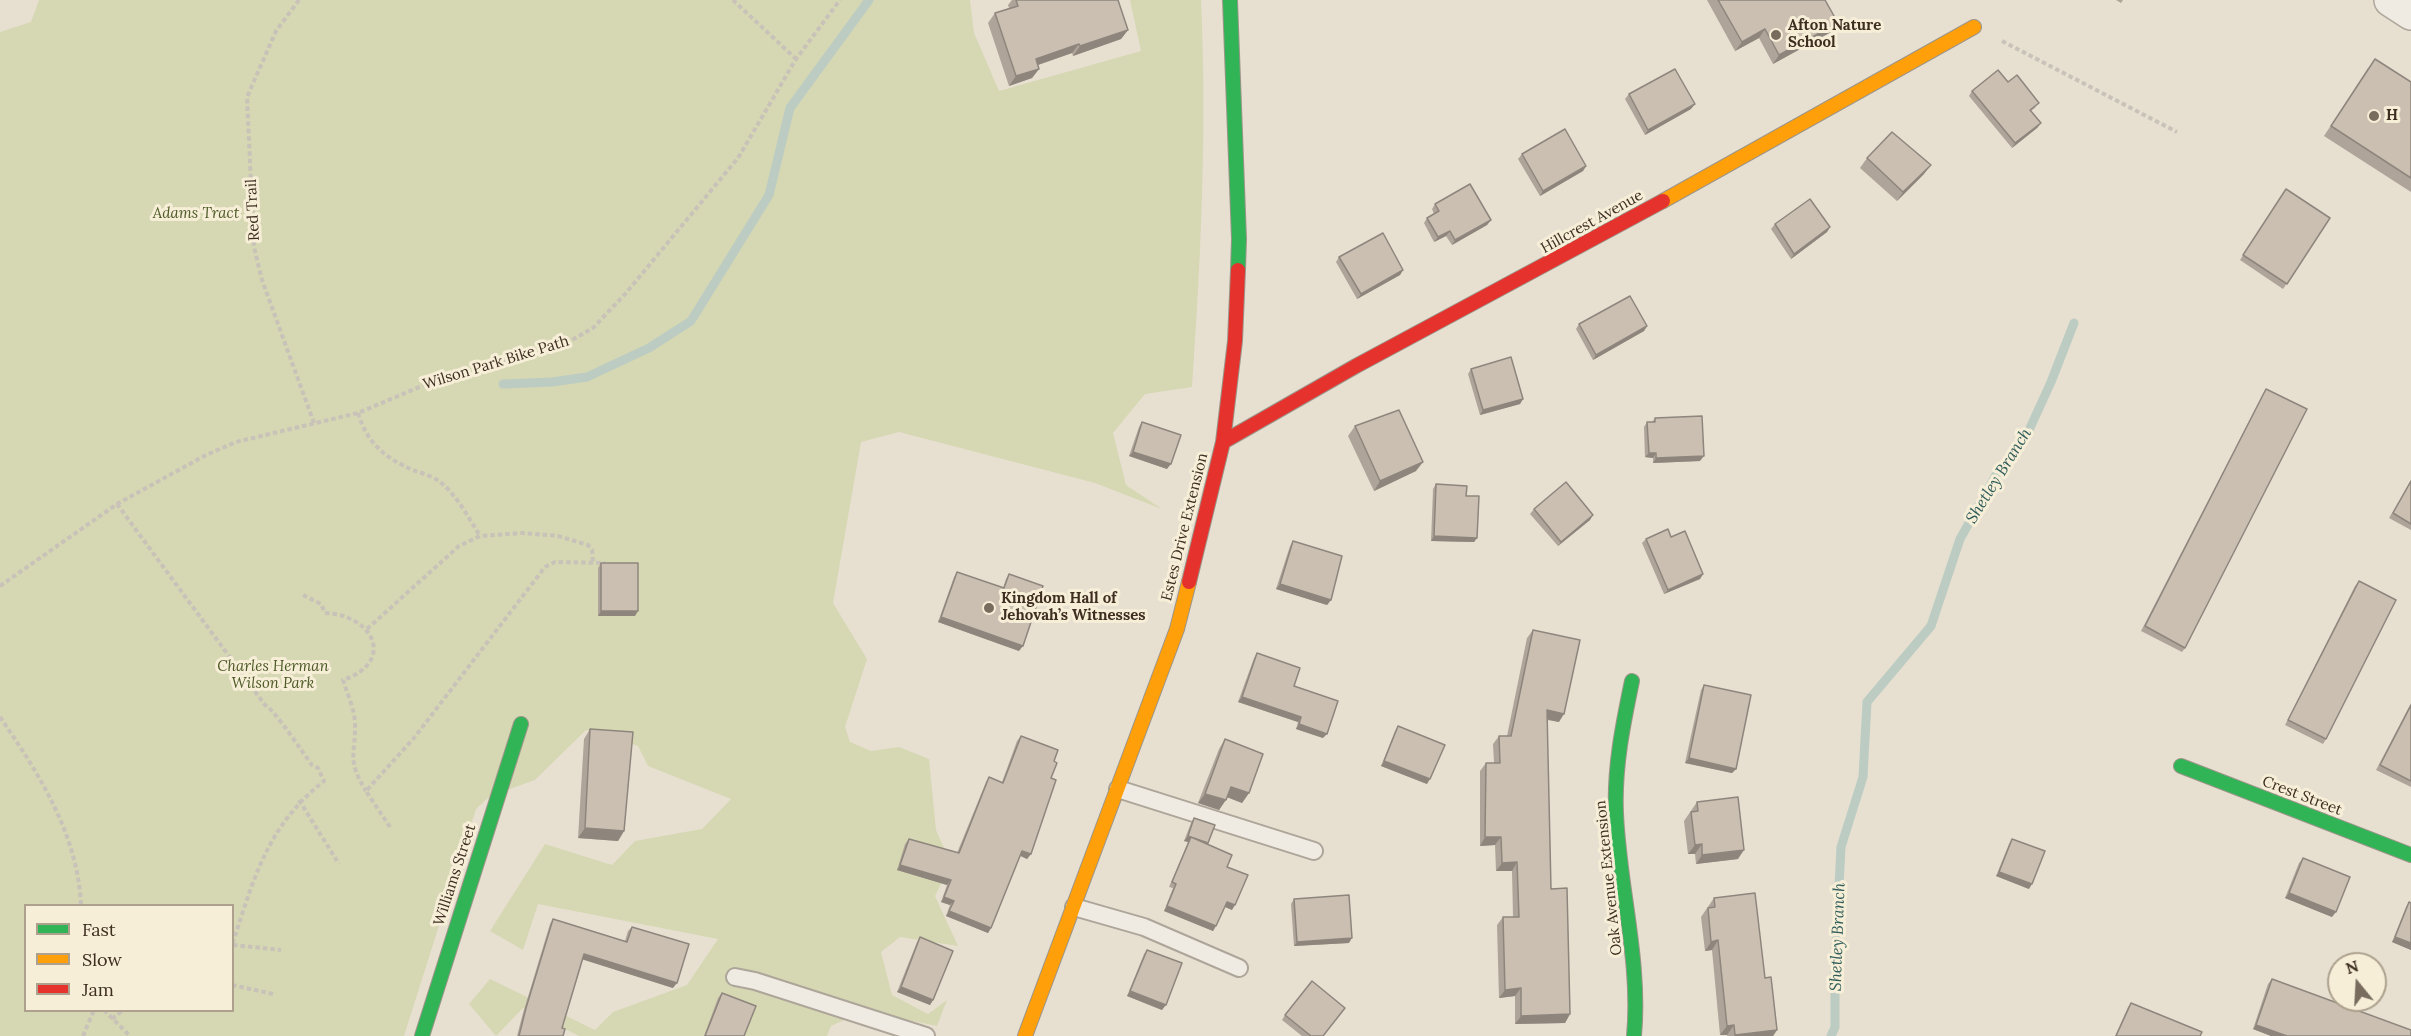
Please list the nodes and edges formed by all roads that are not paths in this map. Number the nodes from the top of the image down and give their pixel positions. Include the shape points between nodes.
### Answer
1 (1230, 0) edge
2 (2391, 0) edge
3 (2411, 13) edge
4 (1974, 27) road end
5 (1223, 442) junction
6 (1632, 681) dead end
7 (521, 724) dead end
8 (2181, 766) dead end
9 (1118, 789) junction
10 (1314, 851) dead end
11 (2411, 855) edge
12 (1074, 907) junction
13 (1239, 968) dead end
14 (735, 977) dead end
15 (422, 1036) edge
16 (926, 1036) edge
17 (1025, 1036) edge
18 (1634, 1036) edge

1 - 5 street, Estes Drive Extension via 1239,250 1235,341
2 - 3 street
4 - 5 street, Hillcrest Avenue
5 - 9 street, Estes Drive Extension via 1177,629
6 - 18 street, Oak Avenue Extension via 1617,768 1616,815 1635,957 1638,1009
7 - 15 street, Williams Street
8 - 11 street, Crest Street
9 - 10 lane
9 - 12 street, Estes Drive Extension
12 - 13 lane via 1144,927
12 - 17 street, Estes Drive Extension
14 - 16 lane

